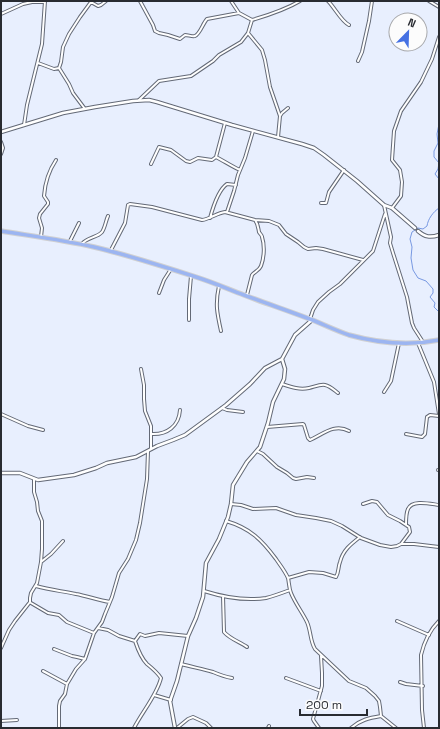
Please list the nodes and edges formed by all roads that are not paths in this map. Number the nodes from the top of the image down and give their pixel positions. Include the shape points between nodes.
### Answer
1 (90, 1) edge
2 (106, 1) edge
3 (140, 1) edge
4 (231, 1) edge
5 (300, 1) edge
6 (328, 1) edge
7 (372, 1) edge
8 (429, 1) edge
9 (45, 2) edge
10 (439, 7) edge
11 (239, 13) junction
12 (1, 14) edge
13 (252, 20) junction
14 (349, 25) dead end
15 (248, 33) junction
16 (439, 37) edge
17 (358, 61) dead end
18 (38, 63) junction
19 (59, 68) junction
20 (139, 100) junction
21 (288, 108) dead end
22 (85, 109) junction
23 (280, 116) junction
24 (225, 123) junction
25 (24, 125) junction
26 (253, 131) junction
27 (1, 132) edge
28 (278, 137) junction
29 (1, 142) edge
30 (1, 154) edge
31 (216, 157) junction
32 (56, 160) dead end
33 (151, 164) dead end
34 (240, 170) junction
35 (344, 170) junction
36 (236, 185) junction
37 (321, 203) dead end
38 (384, 205) junction
39 (392, 208) junction
40 (227, 212) junction
41 (386, 214) junction
42 (108, 216) dead end
43 (210, 218) junction
44 (255, 220) junction
45 (80, 223) dead end
46 (415, 228) joint
47 (1, 231) edge
48 (418, 231) joint
49 (439, 235) edge
50 (40, 237) junction
51 (70, 242) junction
52 (81, 245) junction
53 (110, 252) junction
54 (363, 260) junction
55 (170, 269) junction
56 (191, 275) junction
57 (219, 285) junction
58 (159, 293) dead end
59 (247, 296) junction
60 (311, 319) junction
61 (189, 320) dead end
62 (221, 332) dead end
63 (439, 340) edge
64 (421, 342) junction
65 (399, 343) junction
66 (282, 359) junction
67 (141, 369) dead end
68 (282, 384) junction
69 (384, 392) dead end
70 (338, 393) dead end
71 (222, 408) junction
72 (180, 410) dead end
73 (243, 412) dead end
74 (1, 414) edge
75 (439, 415) edge
76 (267, 427) junction
77 (43, 430) dead end
78 (349, 431) dead end
79 (151, 434) junction
80 (406, 434) dead end
81 (151, 449) junction
82 (257, 451) junction
83 (148, 452) junction
84 (1, 473) edge
85 (34, 478) junction
86 (314, 478) dead end
87 (231, 504) junction
88 (363, 504) dead end
89 (439, 505) edge
90 (226, 521) junction
91 (406, 525) junction
92 (360, 537) junction
93 (63, 541) dead end
94 (401, 544) junction
95 (439, 547) edge
96 (41, 562) junction
97 (288, 578) junction
98 (36, 586) junction
99 (290, 590) junction
100 (204, 591) junction
101 (223, 596) junction
102 (30, 602) junction
103 (110, 602) junction
104 (397, 621) dead end
105 (439, 621) edge
106 (438, 625) edge
107 (98, 628) junction
108 (94, 633) junction
109 (429, 635) junction
110 (188, 636) junction
111 (136, 641) junction
112 (247, 647) dead end
113 (1, 648) edge
114 (54, 649) dead end
115 (320, 655) junction
116 (85, 659) junction
117 (181, 664) junction
118 (43, 671) dead end
119 (232, 678) dead end
120 (286, 678) dead end
121 (400, 682) dead end
122 (67, 684) junction
123 (422, 686) junction
124 (321, 691) junction
125 (154, 695) junction
126 (170, 700) junction
127 (381, 716) junction
128 (1, 720) edge
129 (17, 720) dead end
130 (59, 728) edge
131 (134, 728) edge
132 (176, 728) edge
133 (211, 728) edge
134 (319, 728) edge
135 (351, 728) edge
136 (396, 728) edge
137 (424, 728) edge

1 - 2 street via 98,6
1 - 19 street via 63,47
3 - 11 street via 155,31 180,40 185,35 197,34 207,20
4 - 11 street
5 - 13 street
6 - 14 street
7 - 17 street via 370,21
8 - 10 street
9 - 12 street via 23,4
9 - 18 street
11 - 13 street
13 - 15 street
15 - 20 street via 241,42 195,74 159,81
15 - 23 street via 262,50 270,87
16 - 39 street via 421,82 401,111 395,128 392,160 400,170 402,182 401,196
18 - 19 street via 54,69
18 - 25 street
19 - 22 street
20 - 22 street
20 - 24 street via 157,102
21 - 23 street
22 - 25 street
23 - 28 street
24 - 26 street
24 - 31 street
25 - 27 street
26 - 28 street
26 - 34 street
28 - 35 street via 314,148
29 - 30 street
31 - 33 street via 212,160 198,158 186,162 171,150 159,147
31 - 34 street
32 - 50 street via 45,182 44,196 48,204 39,218 42,228
34 - 36 street
35 - 37 street via 329,192 326,203
35 - 38 street
36 - 40 street
36 - 43 street via 224,186 213,206
38 - 39 street
38 - 41 street
39 - 46 street
40 - 43 street
40 - 44 street
41 - 54 street via 374,249
41 - 64 street via 390,243 407,297 412,323
42 - 52 street via 102,232 85,240
43 - 53 street via 202,220 130,204 125,223
44 - 54 street via 279,225 286,234 308,249 323,249
44 - 59 street via 263,238 264,252 260,268 252,275
45 - 51 street
46 - 48 street
47 - 50 main road
48 - 49 street via 430,237
50 - 51 main road
51 - 52 main road
52 - 53 main road
53 - 55 main road
54 - 60 street via 318,302
55 - 56 main road
55 - 58 street
56 - 57 main road
56 - 61 street
57 - 59 main road
57 - 62 street via 216,309
59 - 60 main road
60 - 65 main road via 348,334 381,342
60 - 66 street via 295,335
63 - 64 main road
64 - 65 main road
64 - 75 street via 434,382
65 - 69 street via 391,381
66 - 68 street
66 - 71 street via 265,368
67 - 79 street via 145,411 150,422
68 - 70 street via 300,389 325,385
68 - 76 street via 273,402
71 - 73 street
71 - 81 street via 185,435
72 - 79 street via 178,421 171,428 166,432
74 - 77 street
75 - 80 street via 427,417 425,434 422,436
76 - 78 street via 303,424 310,440 335,428
76 - 82 street
79 - 81 street
81 - 83 street
82 - 86 street via 293,478
82 - 87 street via 233,485
83 - 85 street via 74,475 38,480
83 - 103 street via 147,479 138,534 119,573
84 - 85 street via 20,473
85 - 96 street via 34,492 42,521
87 - 90 street
87 - 92 street via 253,509 276,508 296,515 331,521
88 - 91 street via 377,502 388,515
89 - 91 street via 415,503 410,506 407,509
90 - 97 street via 242,526 261,541
90 - 100 street via 206,563
91 - 94 street via 410,532
92 - 94 street via 386,546 396,547
92 - 97 street via 343,554 336,577 309,572
93 - 96 street
94 - 95 street
96 - 98 street
97 - 99 street
98 - 102 street via 30,596
98 - 103 street
99 - 101 street via 267,598
99 - 115 street via 307,623 312,645
100 - 101 street
100 - 110 street
101 - 112 street via 224,632
102 - 108 street via 48,613 59,615 67,622
102 - 113 street via 9,630
103 - 107 street
104 - 109 street
105 - 106 street
106 - 109 street
107 - 108 street
107 - 111 street
108 - 116 street
109 - 123 street via 421,655
110 - 111 street via 140,634
110 - 117 street
111 - 125 street via 144,660 161,678
114 - 116 street
115 - 124 street
115 - 127 street via 349,681 370,690 379,701
116 - 122 street
117 - 119 street
117 - 126 street
118 - 122 street
120 - 124 street
121 - 123 street
122 - 130 street via 59,706
123 - 137 street
124 - 134 street via 313,719
125 - 126 street
125 - 131 street
126 - 132 street
127 - 135 street via 365,719
127 - 136 street
128 - 129 street
132 - 133 street via 193,717

